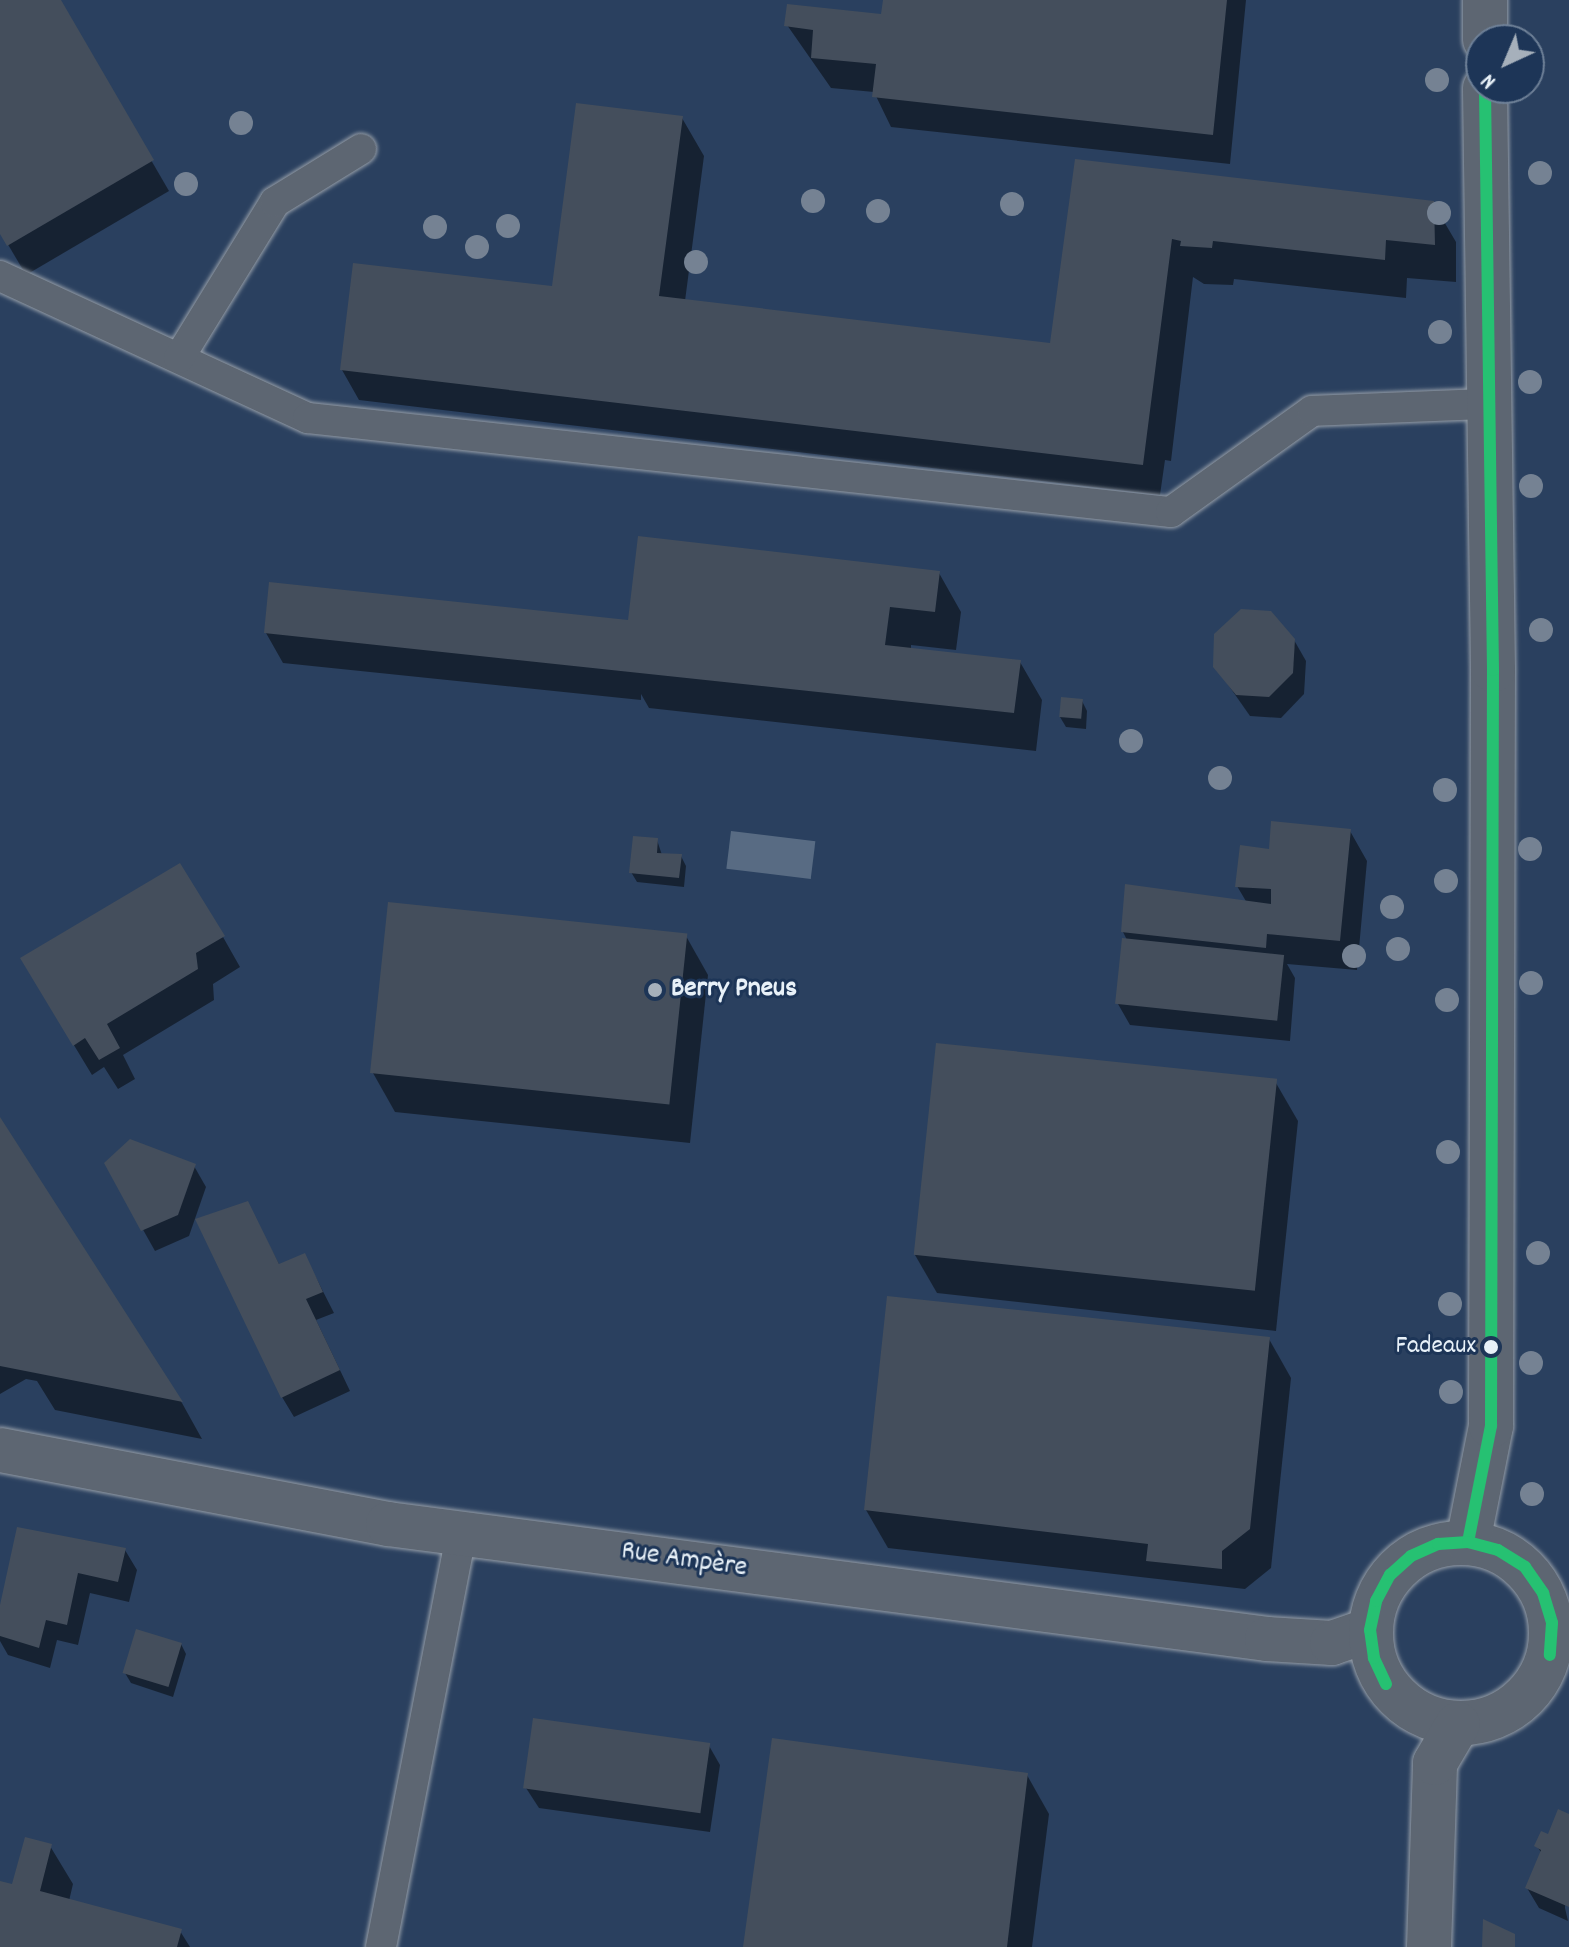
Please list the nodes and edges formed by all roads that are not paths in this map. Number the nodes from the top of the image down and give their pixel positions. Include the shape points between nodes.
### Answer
1 (1485, 0) edge
2 (1485, 24) edge
3 (1485, 104) edge
4 (361, 149) dead end
5 (0, 276) edge
6 (179, 358) junction
7 (1488, 404) junction
8 (0, 1450) edge
9 (462, 1532) junction
10 (1468, 1542) junction
11 (1370, 1630) junction
12 (1560, 1658) edge
13 (1458, 1724) junction
14 (381, 1947) edge
15 (1429, 1947) edge

1 - 2 street
3 - 7 street
4 - 6 lane via 275,202
5 - 6 lane
6 - 7 lane via 308,418 1171,512 1312,411
7 - 10 street via 1493,670 1491,1426
8 - 9 street, Rue Ampère via 388,1524
9 - 11 street, Rue Ampère via 1267,1639 1332,1643
9 - 14 lane
10 - 11 street via 1438,1544 1411,1556 1390,1575 1376,1601
10 - 12 street via 1498,1550 1525,1567 1543,1593
11 - 13 street via 1374,1658 1386,1684 1430,1719
12 - 13 street via 1516,1705 1483,1721
13 - 15 street via 1435,1763

